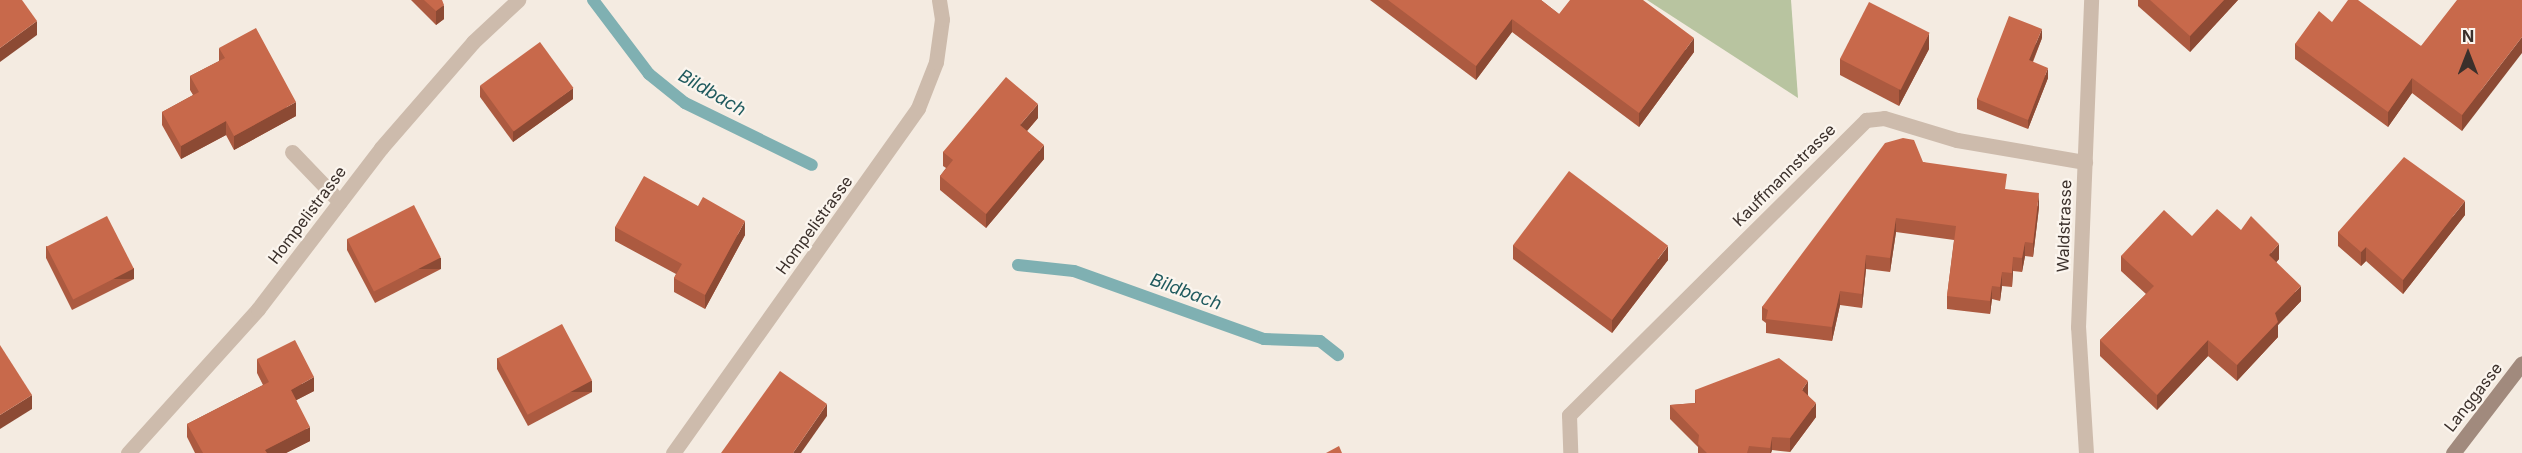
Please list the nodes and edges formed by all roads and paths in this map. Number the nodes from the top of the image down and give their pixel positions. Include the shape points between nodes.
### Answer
1 (518, 0) edge
2 (939, 0) edge
3 (2091, 0) edge
4 (292, 152) dead end
5 (2085, 162) junction
6 (340, 202) junction
7 (2522, 363) edge
8 (128, 453) edge
9 (673, 453) edge
10 (1570, 453) edge
11 (2086, 453) edge
12 (2453, 453) edge

1 - 6 street, Hompelistrasse via 473,42
2 - 9 street, Hompelistrasse via 942,19 936,62 918,108
3 - 5 street, Waldstrasse
4 - 6 street
5 - 10 street, Kauffmannstrasse via 1957,140 1884,118 1866,120 1569,415
5 - 11 street, Waldstrasse via 2078,327
6 - 8 street, Hompelistrasse via 258,309
7 - 12 main road, Langgasse

